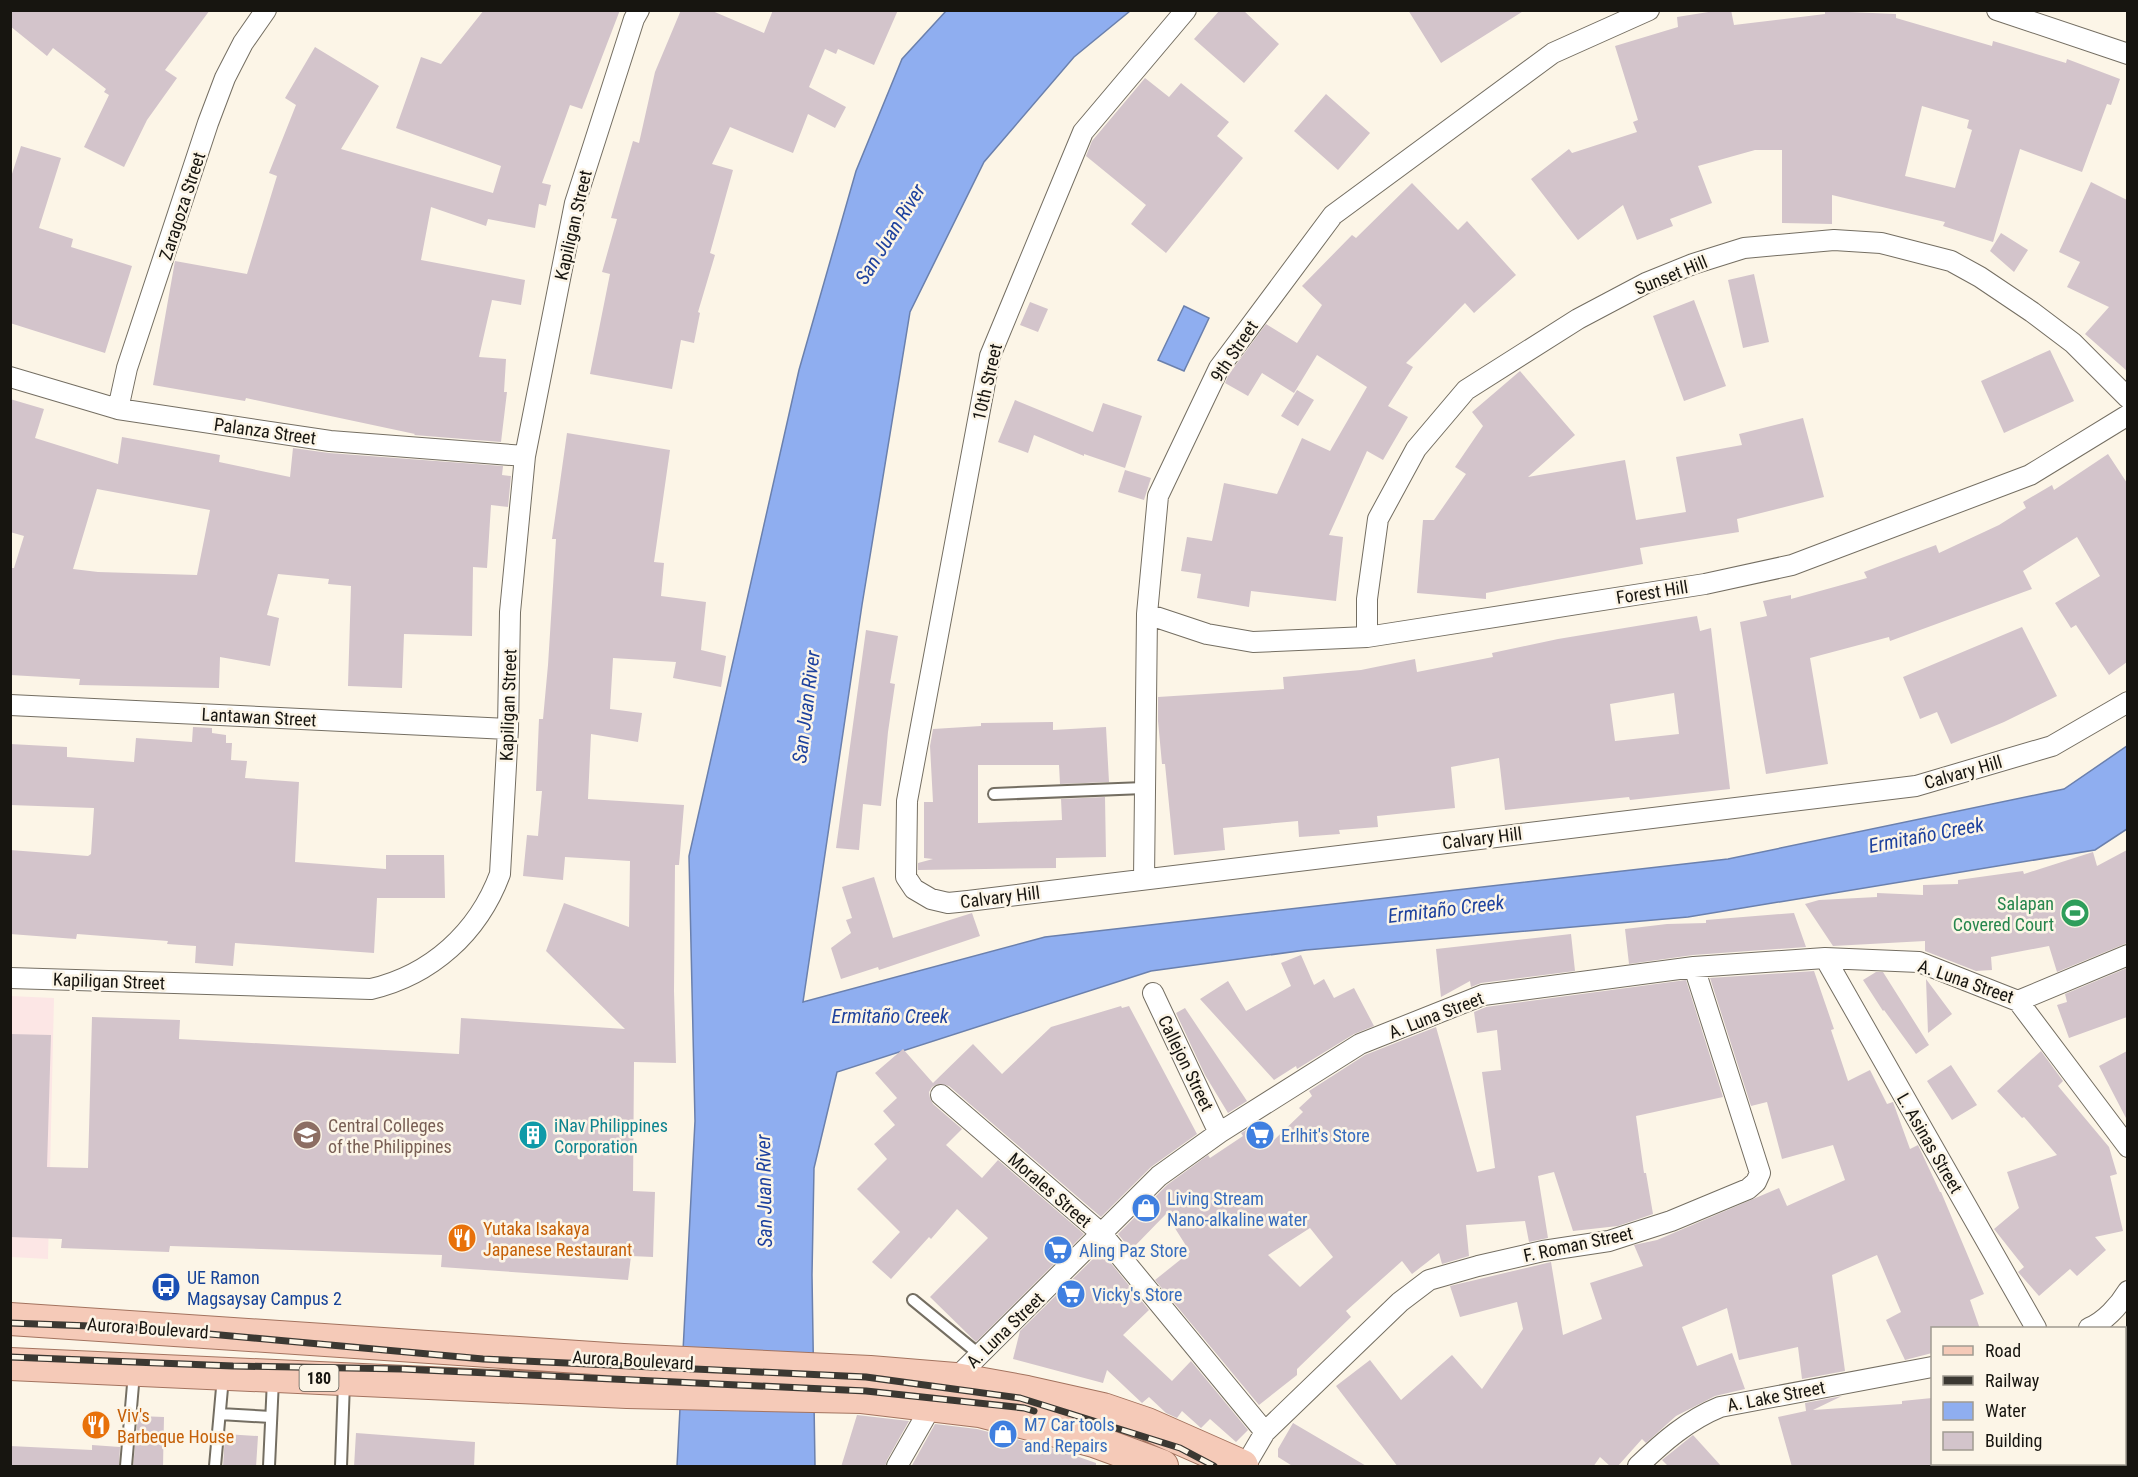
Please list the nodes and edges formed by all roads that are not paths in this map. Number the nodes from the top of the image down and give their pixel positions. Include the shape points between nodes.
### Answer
1 (266, 10) edge
2 (639, 10) edge
3 (1186, 10) edge
4 (1649, 10) edge
5 (1996, 10) edge
6 (2127, 54) edge
7 (10, 377) edge
8 (2127, 398) edge
9 (118, 409) junction
10 (2127, 415) edge
11 (525, 456) junction
12 (1147, 614) junction
13 (1367, 637) junction
14 (2127, 702) edge
15 (10, 705) edge
16 (508, 729) junction
17 (1144, 788) junction
18 (994, 794) dead end
19 (907, 801) joint
20 (1143, 879) junction
21 (2127, 955) edge
22 (1825, 958) junction
23 (1694, 967) junction
24 (10, 978) edge
25 (1153, 993) dead end
26 (2018, 1001) junction
27 (941, 1095) dead end
28 (1219, 1133) junction
29 (2127, 1147) edge
30 (1102, 1234) junction
31 (2127, 1291) edge
32 (913, 1300) dead end
33 (10, 1319) edge
34 (2035, 1327) edge
35 (2093, 1327) edge
36 (345, 1341) junction
37 (980, 1355) junction
38 (10, 1364) edge
39 (1931, 1367) edge
40 (134, 1370) junction
41 (223, 1374) junction
42 (273, 1376) junction
43 (344, 1379) junction
44 (955, 1379) junction
45 (866, 1384) junction
46 (932, 1405) junction
47 (220, 1414) junction
48 (271, 1417) junction
49 (1265, 1432) junction
50 (126, 1467) edge
51 (215, 1467) edge
52 (268, 1467) edge
53 (341, 1467) edge
54 (897, 1467) edge
55 (1162, 1467) edge
56 (1243, 1467) edge
57 (1638, 1467) edge

1 - 9 street, Zaragoza Street via 225,78 208,123 127,368
2 - 11 street, Kapiligan Street via 575,203
3 - 19 street, 10th Street via 1083,132 990,356
4 - 12 street, 9th Street via 1553,53 1333,215 1219,368 1158,496
5 - 6 street
7 - 9 street, Palanza Street
8 - 13 street, Sunset Hill via 2073,344 2032,312 1951,261 1881,243 1834,240 1744,248 1693,264 1646,283 1578,319 1466,390 1416,449 1378,519 1366,599
9 - 11 street, Palanza Street via 330,441
10 - 13 street, Forest Hill via 2030,475 1792,565 1693,586
11 - 16 street, Kapiligan Street via 510,612
12 - 13 street, Forest Hill via 1207,634 1253,642
12 - 17 street, 9th Street
14 - 20 street, Calvary Hill via 2052,746 1916,786
15 - 16 street, Lantawan Street
16 - 24 street, Kapiligan Street via 500,874 494,889 455,944 436,961 396,984 371,989
17 - 18 lane
17 - 20 street, 9th Street
19 - 20 street, Calvary Hill via 906,877 914,889 939,902
21 - 26 street, A. Luna Street
22 - 23 street, A. Luna Street
22 - 26 street, A. Luna Street via 1919,962
22 - 34 street, L. Asinas Street
23 - 28 street, A. Luna Street via 1483,995 1360,1044
23 - 49 street, F. Roman Street via 1760,1173 1756,1182 1748,1189 1671,1221 1609,1241 1543,1251 1429,1280 1400,1302
25 - 28 street, Callejon Street
26 - 29 street
27 - 30 street, Morales Street
28 - 30 street, A. Luna Street via 1159,1176
30 - 37 street, A. Luna Street
30 - 49 street, Morales Street
31 - 35 street
32 - 37 lane
33 - 36 main road, Aurora Boulevard / 180
36 - 43 main road
36 - 45 main road, Aurora Boulevard / 180 via 623,1360
37 - 44 street, A. Luna Street
38 - 40 main road, Aurora Boulevard / 180
39 - 57 street, A. Lake Street via 1720,1407 1690,1422
40 - 41 main road, Aurora Boulevard / 180
40 - 50 lane
41 - 42 main road, Aurora Boulevard / 180
41 - 47 lane
42 - 43 main road, Aurora Boulevard / 180
42 - 48 lane
43 - 45 main road, Aurora Boulevard / 180 via 627,1392
43 - 53 lane
44 - 45 main road, Aurora Boulevard / 180
44 - 46 street, A. Luna Street
44 - 56 main road, Aurora Boulevard / 180 via 1103,1409 1168,1432
45 - 46 main road, Aurora Boulevard / 180
46 - 54 street, A. Luna Street
46 - 55 main road, Aurora Boulevard / 180 via 980,1410 1094,1441
47 - 48 lane
47 - 51 lane
48 - 52 lane
49 - 56 street, F. Roman Street

